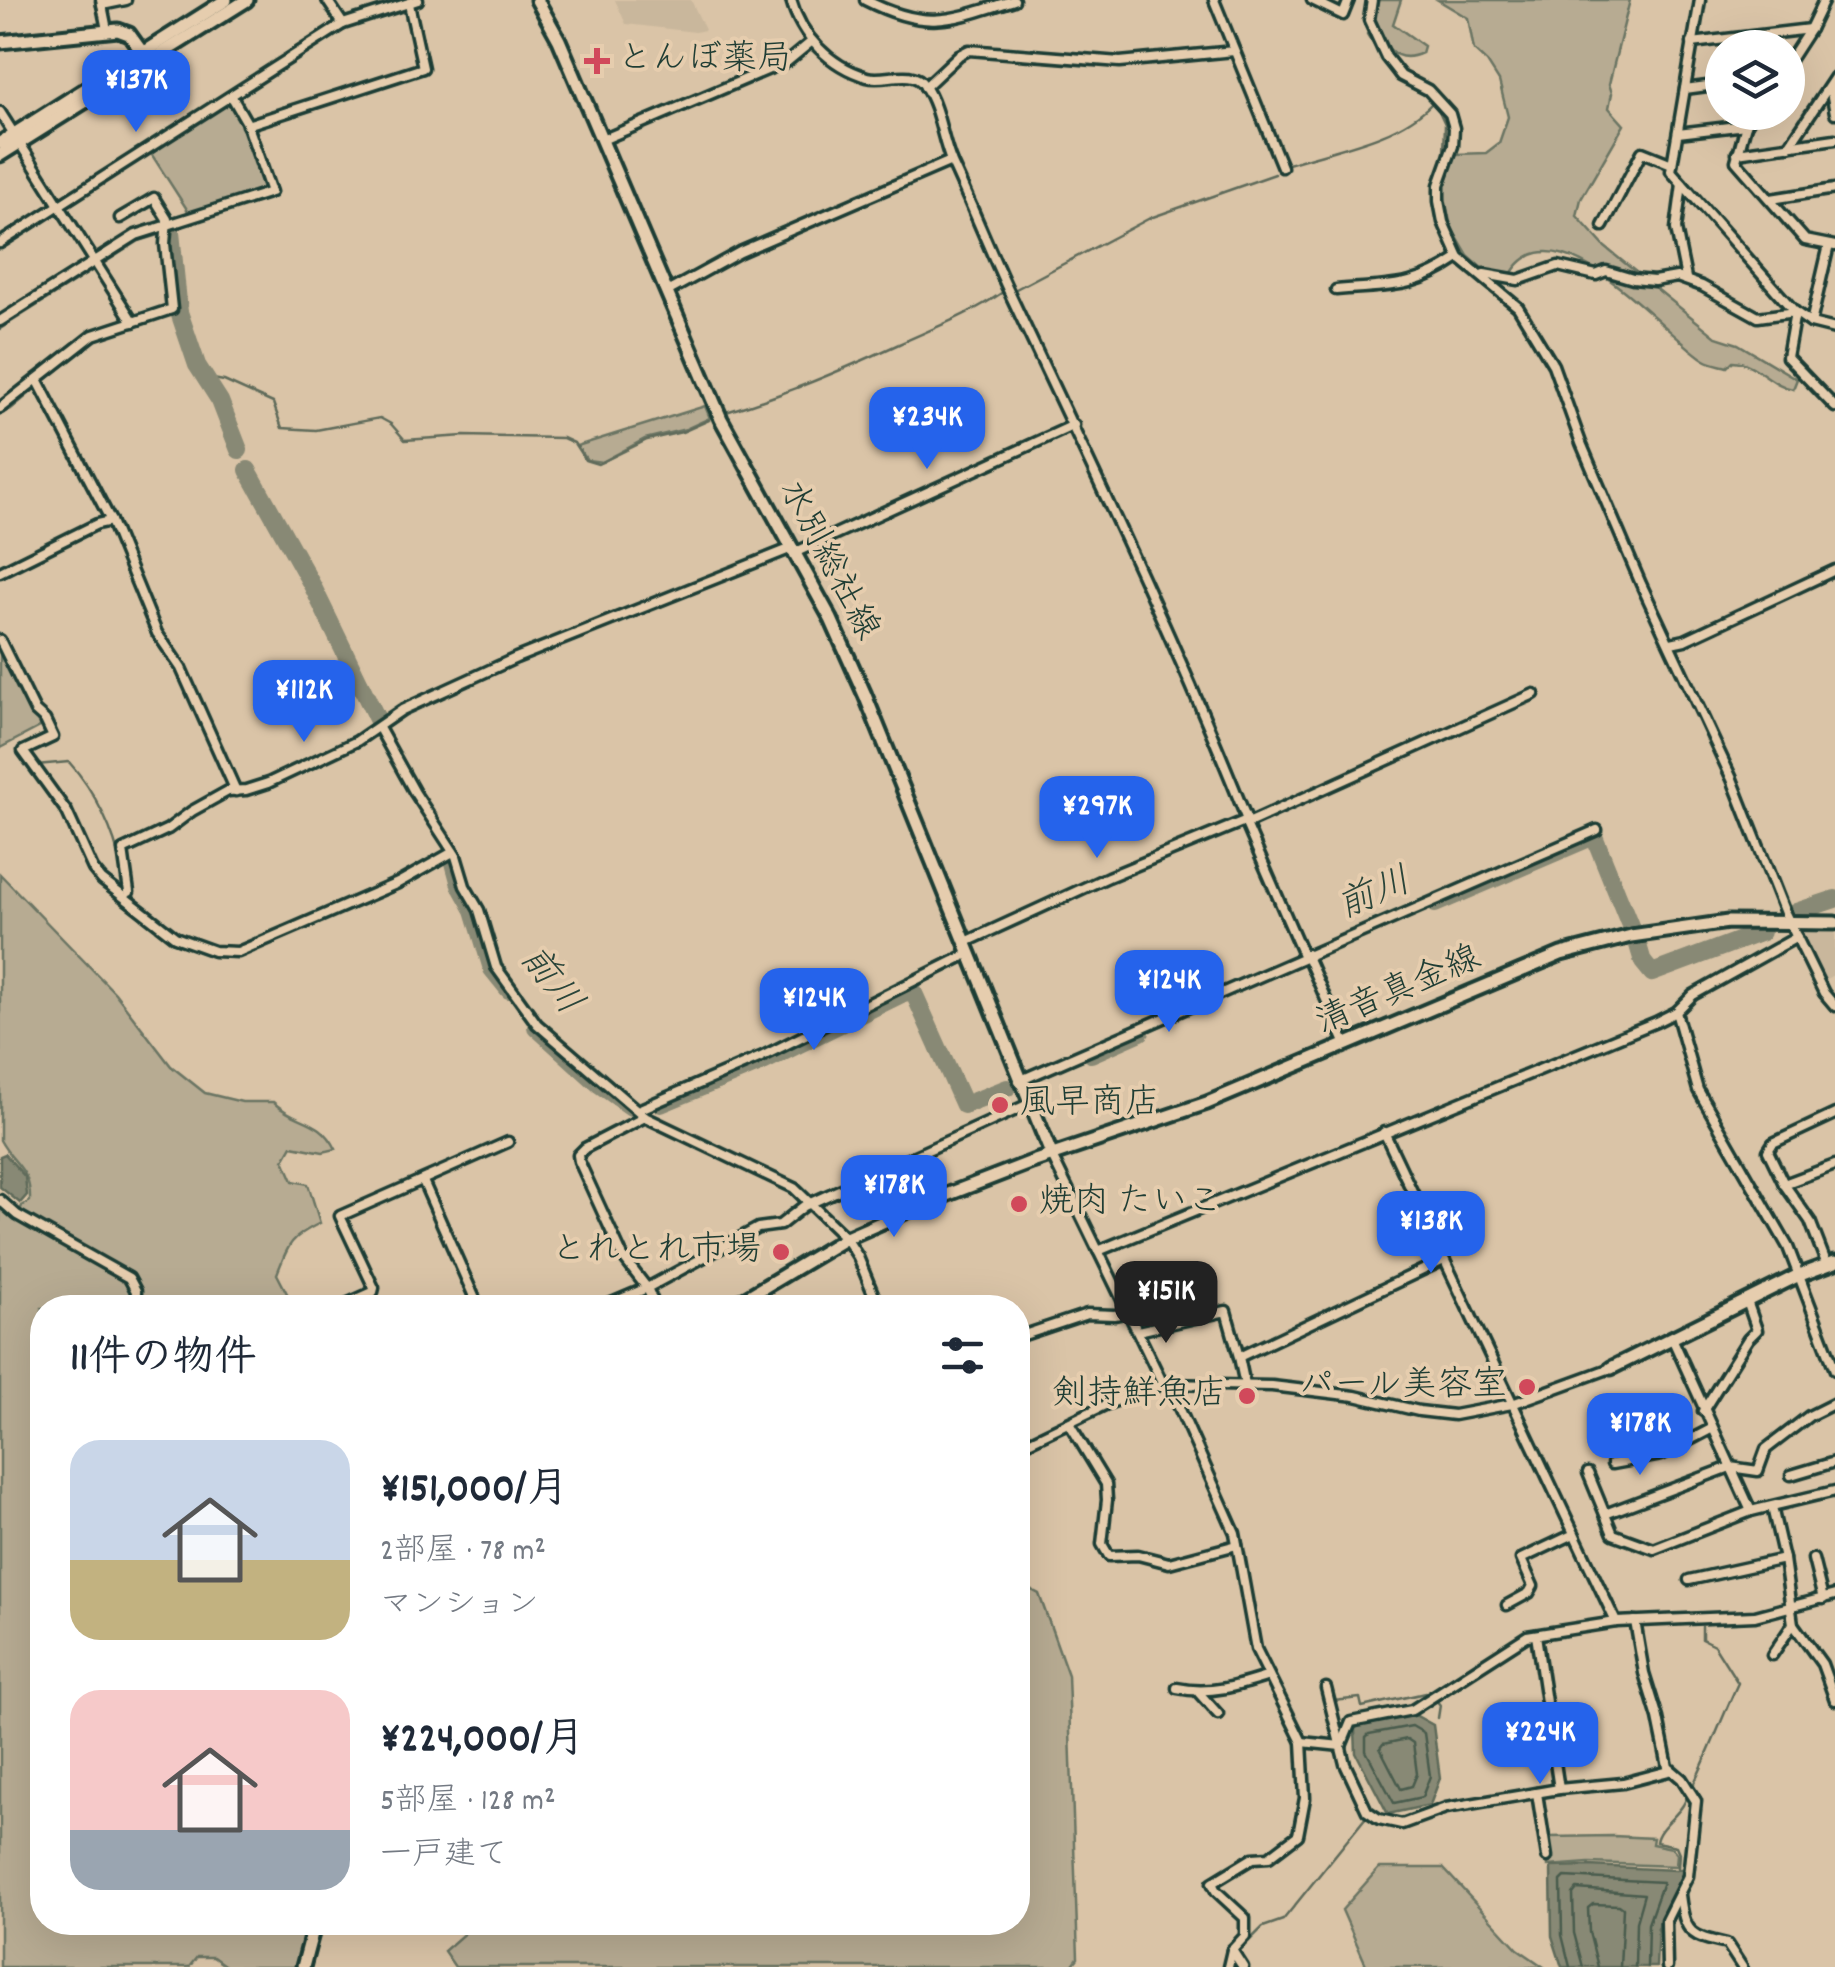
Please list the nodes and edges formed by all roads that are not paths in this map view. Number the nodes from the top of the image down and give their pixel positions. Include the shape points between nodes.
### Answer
1 (126, 0) edge
2 (226, 0) edge
3 (247, 0) edge
4 (327, 0) edge
5 (554, 0) edge
6 (791, 0) edge
7 (866, 0) edge
8 (1014, 0) edge
9 (1214, 0) edge
10 (1312, 0) edge
11 (1350, 0) edge
12 (1372, 0) edge
13 (1700, 0) edge
14 (1824, 0) edge
15 (414, 2) edge
16 (101, 3) edge
17 (539, 3) edge
18 (342, 24) junction
19 (1810, 28) junction
20 (106, 30) junction
21 (1805, 36) edge
22 (0, 42) edge
23 (811, 42) junction
24 (1692, 43) junction
25 (1234, 51) junction
26 (146, 57) junction
27 (1835, 78) edge
28 (1705, 86) edge
29 (925, 87) junction
30 (1685, 89) junction
31 (1831, 90) edge
32 (232, 97) junction
33 (0, 112) edge
34 (1835, 113) edge
35 (247, 124) junction
36 (1705, 130) edge
37 (1744, 130) edge
38 (1678, 133) junction
39 (17, 138) junction
40 (602, 140) junction
41 (1835, 140) edge
42 (0, 143) edge
43 (1789, 146) junction
44 (1737, 153) junction
45 (0, 155) edge
46 (951, 161) junction
47 (1672, 164) junction
48 (1282, 167) dead end
49 (1682, 184) junction
50 (1835, 189) edge
51 (1771, 199) junction
52 (59, 206) junction
53 (120, 218) dead end
54 (1603, 226) dead end
55 (166, 230) junction
56 (0, 243) edge
57 (1832, 246) edge
58 (1459, 258) junction
59 (96, 265) junction
60 (1480, 274) junction
61 (1686, 278) junction
62 (1336, 290) dead end
63 (667, 292) junction
64 (1796, 312) junction
65 (0, 322) edge
66 (133, 322) junction
67 (1810, 323) junction
68 (1835, 329) edge
69 (38, 382) junction
70 (1835, 407) edge
71 (0, 408) edge
72 (1074, 426) junction
73 (110, 521) junction
74 (793, 550) junction
75 (1835, 570) edge
76 (0, 572) edge
77 (0, 640) edge
78 (1671, 642) junction
79 (1534, 694) dead end
80 (379, 728) junction
81 (236, 791) junction
82 (1246, 822) junction
83 (1597, 830) dead end
84 (453, 852) junction
85 (129, 892) dead end
86 (1790, 921) junction
87 (1835, 924) edge
88 (1797, 937) junction
89 (968, 948) junction
90 (1306, 957) junction
91 (1835, 1006) edge
92 (1676, 1012) junction
93 (1346, 1045) junction
94 (1019, 1081) junction
95 (1029, 1104) junction
96 (642, 1114) junction
97 (1835, 1114) edge
98 (1384, 1132) junction
99 (508, 1142) dead end
100 (1052, 1156) junction
101 (1835, 1166) edge
102 (423, 1180) junction
103 (1784, 1184) junction
104 (0, 1200) edge
105 (809, 1205) junction
106 (846, 1238) junction
107 (1098, 1250) junction
108 (1444, 1260) junction
109 (1831, 1264) edge
110 (1797, 1276) junction
111 (647, 1288) junction
112 (136, 1295) edge
113 (366, 1295) edge
114 (473, 1295) edge
115 (631, 1295) edge
116 (650, 1295) edge
117 (751, 1295) edge
118 (874, 1295) edge
119 (1747, 1301) junction
120 (1128, 1312) junction
121 (1138, 1331) junction
122 (1030, 1333) edge
123 (1672, 1338) junction
124 (1239, 1358) junction
125 (1611, 1368) joint
126 (1835, 1370) edge
127 (1166, 1385) junction
128 (1245, 1385) junction
129 (1835, 1402) edge
130 (1512, 1404) junction
131 (1703, 1411) junction
132 (1069, 1423) junction
133 (1711, 1429) junction
134 (1030, 1441) edge
135 (1835, 1462) edge
136 (1612, 1464) dead end
137 (1730, 1467) junction
138 (1588, 1473) dead end
139 (1791, 1475) dead end
140 (1835, 1491) edge
141 (1772, 1506) junction
142 (1750, 1512) junction
143 (1606, 1514) junction
144 (1574, 1534) junction
145 (1238, 1546) junction
146 (1784, 1559) junction
147 (1812, 1559) dead end
148 (1688, 1580) dead end
149 (1835, 1595) edge
150 (1823, 1599) junction
151 (1507, 1605) dead end
152 (1792, 1609) junction
153 (1636, 1621) junction
154 (1616, 1622) junction
155 (1794, 1624) junction
156 (1536, 1635) junction
157 (1772, 1655) dead end
158 (1269, 1676) junction
159 (1177, 1688) dead end
160 (1326, 1688) dead end
161 (1199, 1692) junction
162 (1835, 1700) edge
163 (1218, 1714) dead end
164 (1302, 1742) junction
165 (1340, 1746) junction
166 (1669, 1771) junction
167 (1559, 1790) junction
168 (1537, 1793) junction
169 (1546, 1857) dead end
170 (1680, 1894) junction
171 (312, 1935) edge
172 (1232, 1950) junction
173 (303, 1967) edge
174 (1228, 1967) edge
175 (1242, 1967) edge
176 (1667, 1967) edge
177 (1742, 1967) edge

1 - 16 street
2 - 26 main road
3 - 26 main road
4 - 18 street
5 - 17 street
6 - 23 street
7 - 8 street via 901,16 938,22
9 - 25 street
10 - 11 street via 1343,15
12 - 58 street via 1369,20 1386,57 1450,114 1453,146 1439,200
13 - 24 street
14 - 19 street
15 - 18 street
15 - 35 street via 423,68
16 - 20 street
17 - 40 main road, 水別総社線
18 - 32 street
19 - 21 street
19 - 24 street
20 - 22 main road
20 - 26 main road via 128,34
23 - 29 street via 866,77 911,76
23 - 40 street via 774,68
24 - 30 street
25 - 29 street via 1120,62 969,50
25 - 48 street
26 - 39 main road
27 - 31 street
28 - 30 street
29 - 46 street
30 - 38 street
31 - 34 street
31 - 43 street
32 - 35 street
32 - 52 street
33 - 39 street
35 - 55 street via 271,192
36 - 38 street
37 - 44 street
38 - 47 street
39 - 42 main road
39 - 45 main road
39 - 52 street
40 - 63 main road, 水別総社線
41 - 43 street
43 - 44 street
44 - 51 street via 1736,161
46 - 63 street via 756,244
46 - 72 street
47 - 49 street
47 - 54 street via 1642,152
49 - 61 street via 1676,229
49 - 64 street
50 - 51 street
51 - 57 street via 1805,240
52 - 56 street
52 - 59 street
53 - 55 street via 154,198
55 - 59 street via 136,235
55 - 66 street via 172,309
57 - 67 street
58 - 60 street
58 - 62 street via 1418,281
59 - 65 street
59 - 66 street
60 - 61 street via 1518,280 1558,266 1633,279
60 - 78 street via 1518,306 1553,365
61 - 64 street via 1758,318
63 - 74 main road, 水別総社線 via 721,419
64 - 67 street
64 - 70 street via 1787,357
66 - 69 street via 93,335
67 - 68 street
69 - 71 street
69 - 73 street
72 - 74 street
72 - 82 street
73 - 76 street
73 - 81 street via 157,634 181,668
74 - 80 street via 516,658 402,710
74 - 89 main road, 水別総社線 via 865,695
75 - 78 street
77 - 84 street via 52,737 23,751 33,769 67,812 96,874 175,936 238,952
78 - 86 street
79 - 82 street
80 - 81 street via 268,783
80 - 84 street
81 - 85 street via 123,850
82 - 89 street via 1108,877
82 - 90 street
83 - 90 street
84 - 96 street via 496,968 537,1024
86 - 87 main road, 清音真金線
86 - 88 street
86 - 93 main road, 清音真金線 via 1675,928 1602,943 1530,966
88 - 91 street
88 - 92 street via 1693,995
89 - 94 main road, 水別総社線
89 - 96 street
90 - 93 street
90 - 94 street
92 - 98 street
92 - 110 street via 1698,1090 1783,1238
93 - 100 main road, 清音真金線 via 1207,1103
94 - 95 main road, 水別総社線
95 - 100 main road, 水別総社線
95 - 105 street
96 - 105 street via 789,1184
96 - 111 street via 585,1148 578,1161 623,1258
97 - 103 street via 1773,1143 1768,1151
98 - 107 street
98 - 108 street
99 - 102 street
100 - 106 main road, 清音真金線
100 - 107 street
101 - 103 street
102 - 113 street via 340,1216 374,1288
102 - 114 street
103 - 109 street
104 - 112 street via 128,1278
105 - 106 street
105 - 111 street
106 - 117 main road, 清音真金線
106 - 118 street
107 - 120 street
108 - 124 street
108 - 130 street
109 - 110 main road
110 - 119 main road
110 - 126 street
111 - 115 street
111 - 116 street
119 - 123 main road
119 - 131 street via 1757,1330
120 - 121 street
120 - 122 street via 1087,1314
121 - 124 street via 1226,1311
121 - 127 street
123 - 125 main road
123 - 131 street
124 - 128 street
125 - 130 street
127 - 128 street
127 - 132 street
127 - 145 street
128 - 130 street via 1454,1415
129 - 137 street via 1766,1449 1758,1471
130 - 144 street
131 - 133 street
132 - 134 street
132 - 145 street via 1106,1484 1102,1544 1109,1556 1170,1563
133 - 136 street via 1662,1455
133 - 137 street
135 - 139 street
137 - 142 street
137 - 143 street
138 - 143 street
140 - 141 street
141 - 142 street
141 - 146 street
142 - 143 street via 1654,1549 1613,1534
144 - 151 street via 1521,1560 1533,1586
144 - 154 street
145 - 158 street via 1256,1650
146 - 148 street
146 - 152 street
147 - 150 street
149 - 150 street
150 - 152 street
152 - 153 street via 1728,1620
152 - 155 street
153 - 154 street
153 - 166 street
154 - 156 street
155 - 157 street
155 - 162 street via 1822,1664
156 - 165 street via 1412,1710 1351,1722
156 - 167 street
158 - 161 street
158 - 164 street
159 - 161 street
160 - 165 street
161 - 163 street
164 - 165 street
164 - 172 street via 1305,1798 1298,1835 1269,1857 1254,1858 1212,1883 1245,1918 1244,1936
165 - 168 street via 1368,1812 1402,1824 1446,1808
166 - 167 street
166 - 170 street via 1696,1801
167 - 168 street
168 - 169 street
170 - 176 street via 1664,1929
170 - 177 street via 1687,1929 1727,1944
171 - 173 main road
172 - 174 street
172 - 175 street

